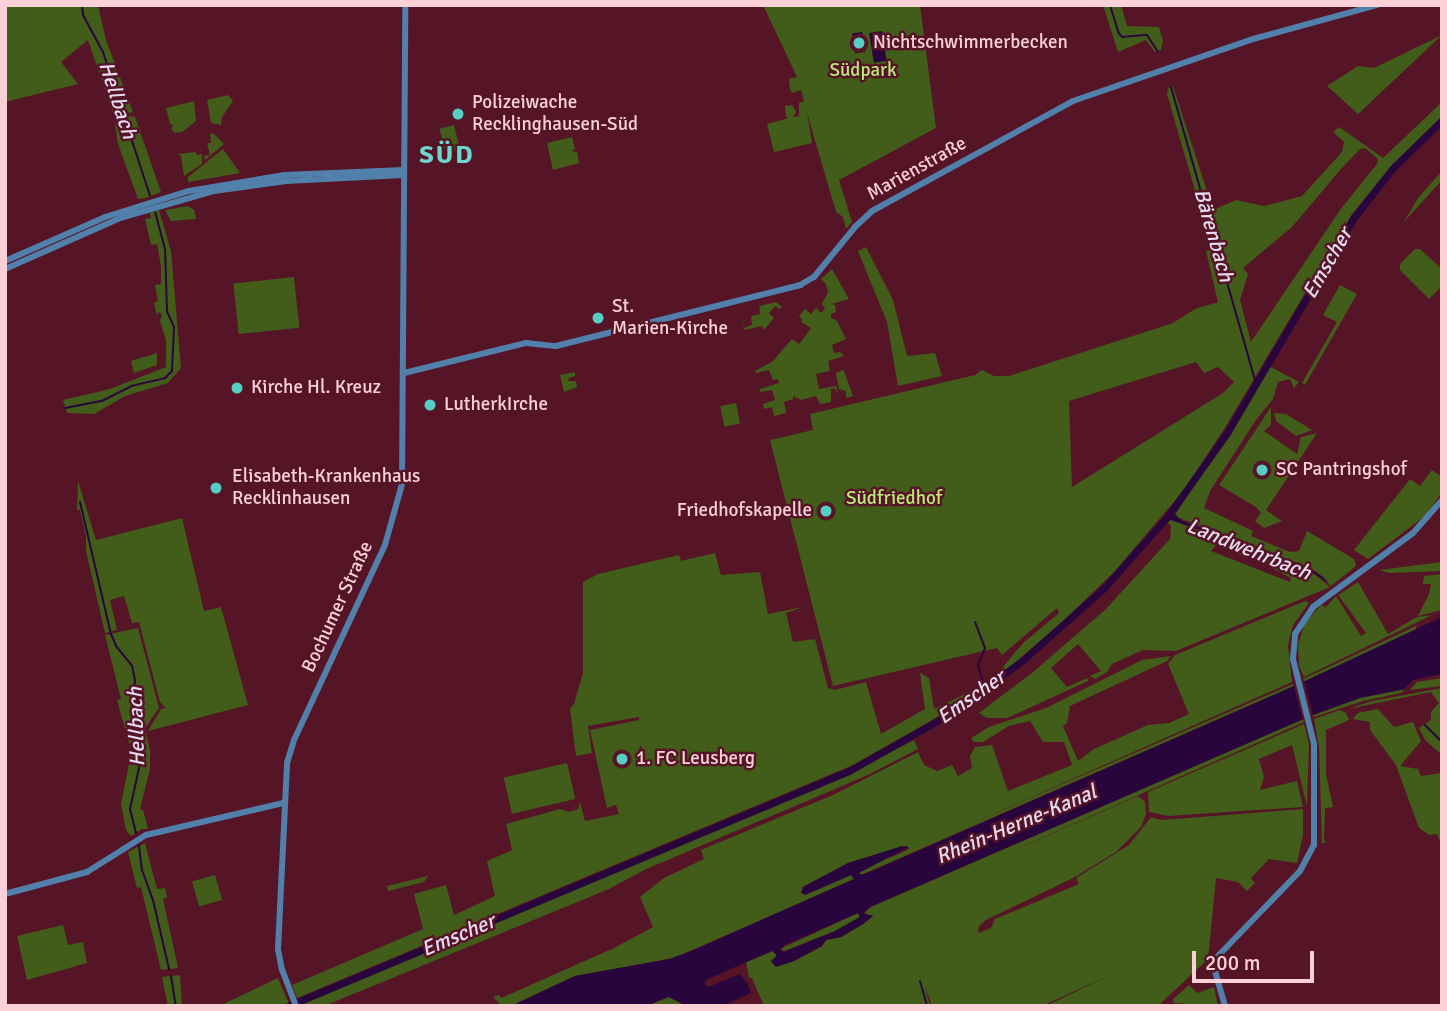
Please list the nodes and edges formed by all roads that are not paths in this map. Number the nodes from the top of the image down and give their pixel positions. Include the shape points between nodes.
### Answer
1 (405, 5) edge
2 (1377, 5) edge
3 (404, 173) junction
4 (311, 176) junction
5 (5, 261) edge
6 (5, 269) edge
7 (404, 373) junction
8 (1442, 499) edge
9 (283, 803) junction
10 (5, 894) edge
11 (296, 1006) edge
12 (1225, 1006) edge

1 - 3 main road, Bochumer Straße
2 - 7 main road, Marienstraße via 1253,39 1073,101 872,211 814,277 801,285 556,346 526,344
3 - 4 main road
3 - 7 main road, Bochumer Straße
4 - 5 main road via 220,184 156,200
4 - 6 main road via 165,203 97,226
7 - 9 main road, Bochumer Straße via 402,484 396,511 385,545 294,740
8 - 12 main road via 1413,533 1307,612 1293,644 1314,752 1315,835 1305,864 1216,958
9 - 10 main road via 146,835 87,873
9 - 11 main road, Bochumer Straße via 278,949

